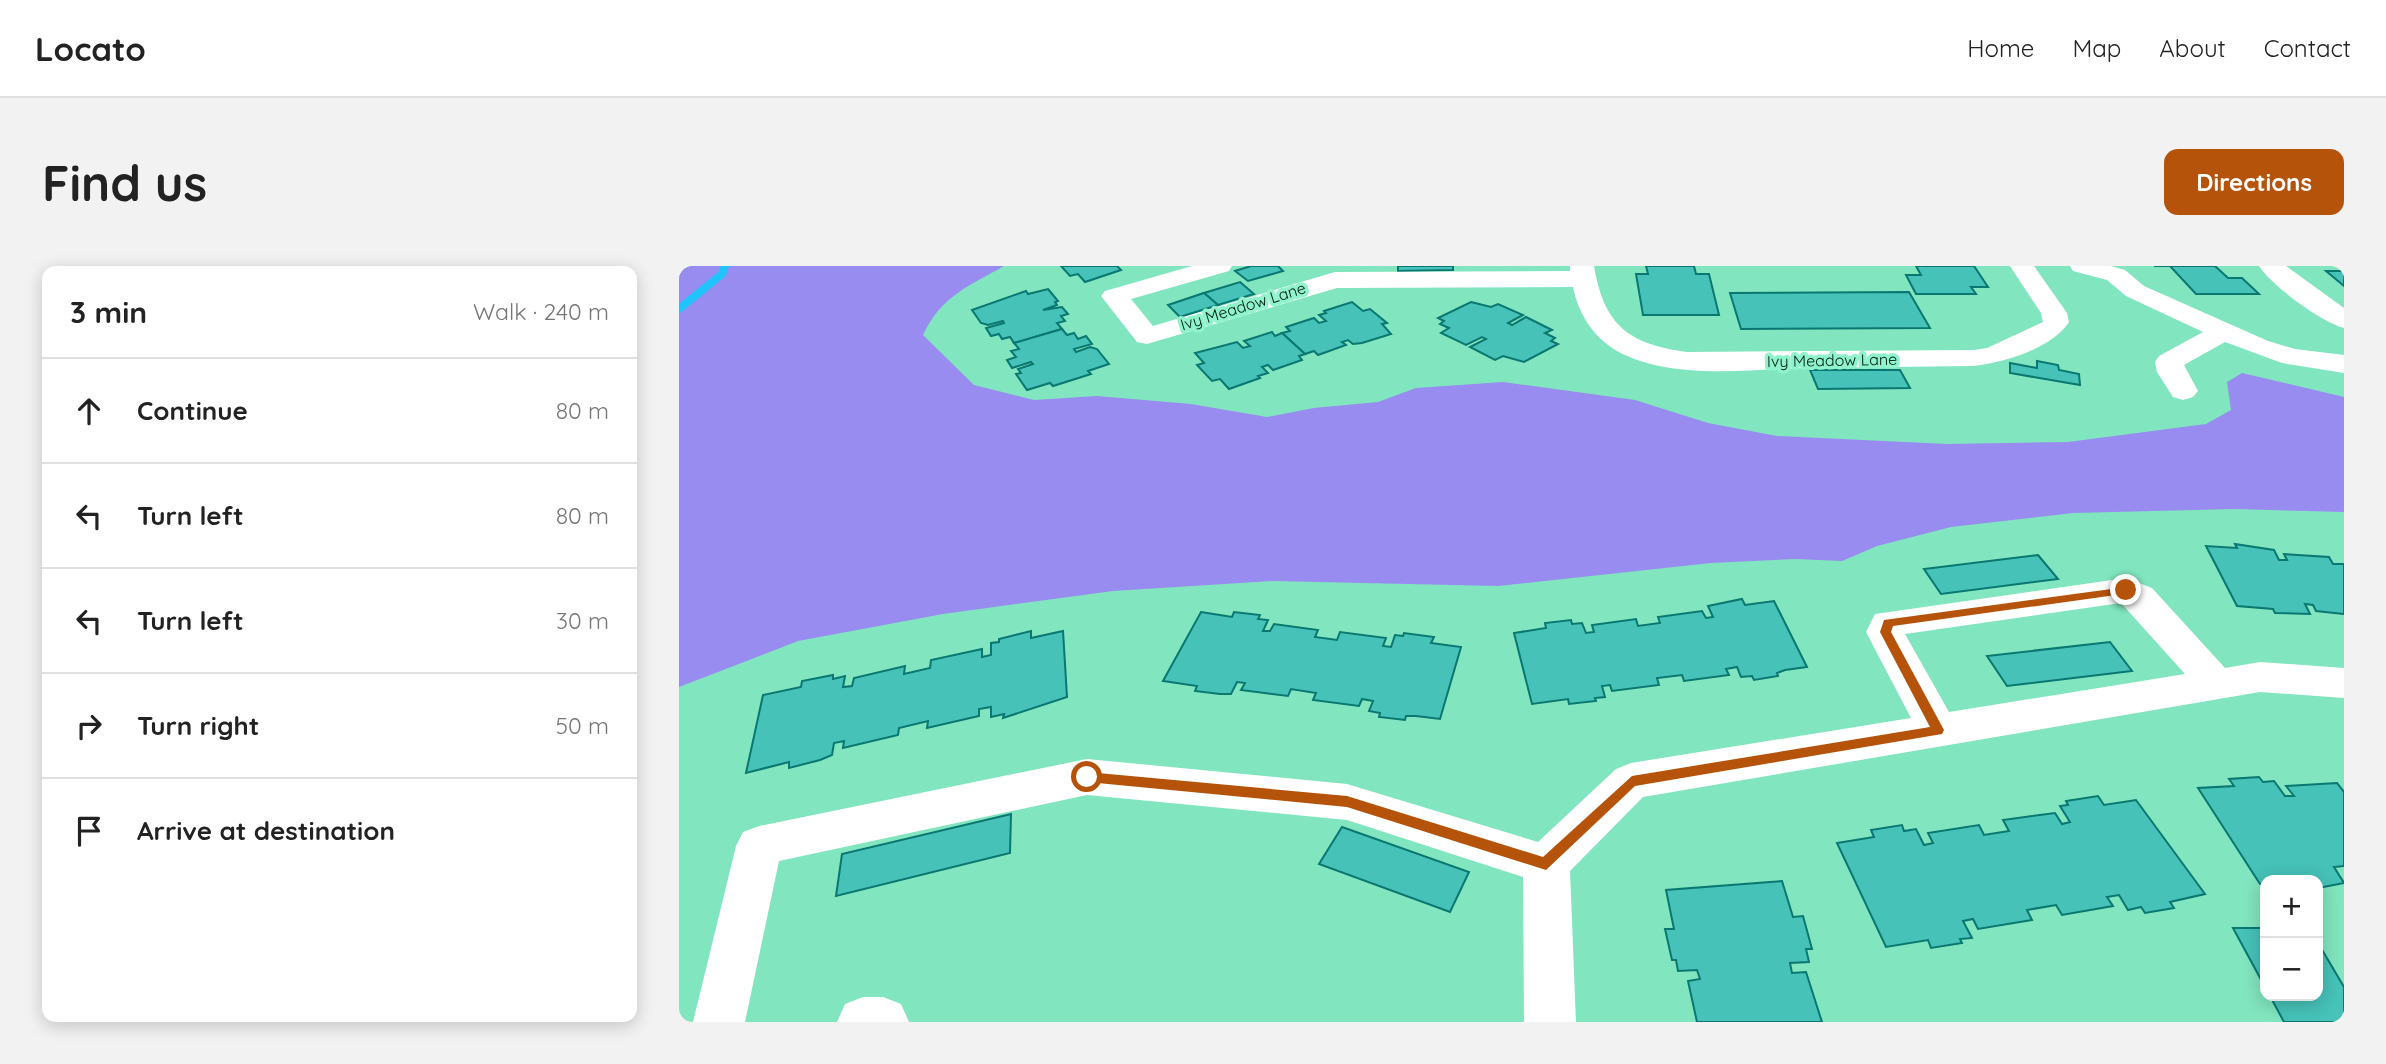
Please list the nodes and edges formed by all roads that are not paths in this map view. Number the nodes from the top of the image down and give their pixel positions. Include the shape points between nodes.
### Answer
1 (1220, 266) edge
2 (2082, 266) edge
3 (2271, 266) edge
4 (2025, 270) edge
5 (1583, 273) edge
6 (2135, 290) junction
7 (2344, 320) edge
8 (2222, 333) junction
9 (2344, 364) edge
10 (2183, 391) dead end
11 (2344, 683) edge
12 (2217, 685) junction
13 (1938, 730) junction
14 (1546, 864) junction
15 (719, 1022) edge
16 (863, 1022) edge
17 (883, 1022) edge
18 (1550, 1022) edge

1 - 5 street, Ivy Meadow Lane via 1114,296 1147,336 1335,280
2 - 6 street, Ivy Meadow Lane via 2116,275
3 - 7 street
4 - 5 street, Ivy Meadow Lane via 2056,322 2051,329 1994,355 1719,361 1668,358 1630,347 1593,314
4 - 6 street, Ivy Meadow Lane
6 - 8 street, Ivy Meadow Lane
8 - 9 street, Ivy Meadow Lane via 2273,352
8 - 10 street via 2169,362
11 - 12 street via 2260,677
12 - 13 street
12 - 13 street via 2139,597 2126,590 1888,623 1885,632
13 - 14 street via 1632,781
14 - 15 street via 1347,802 1087,777 759,846
14 - 18 street
16 - 17 street

